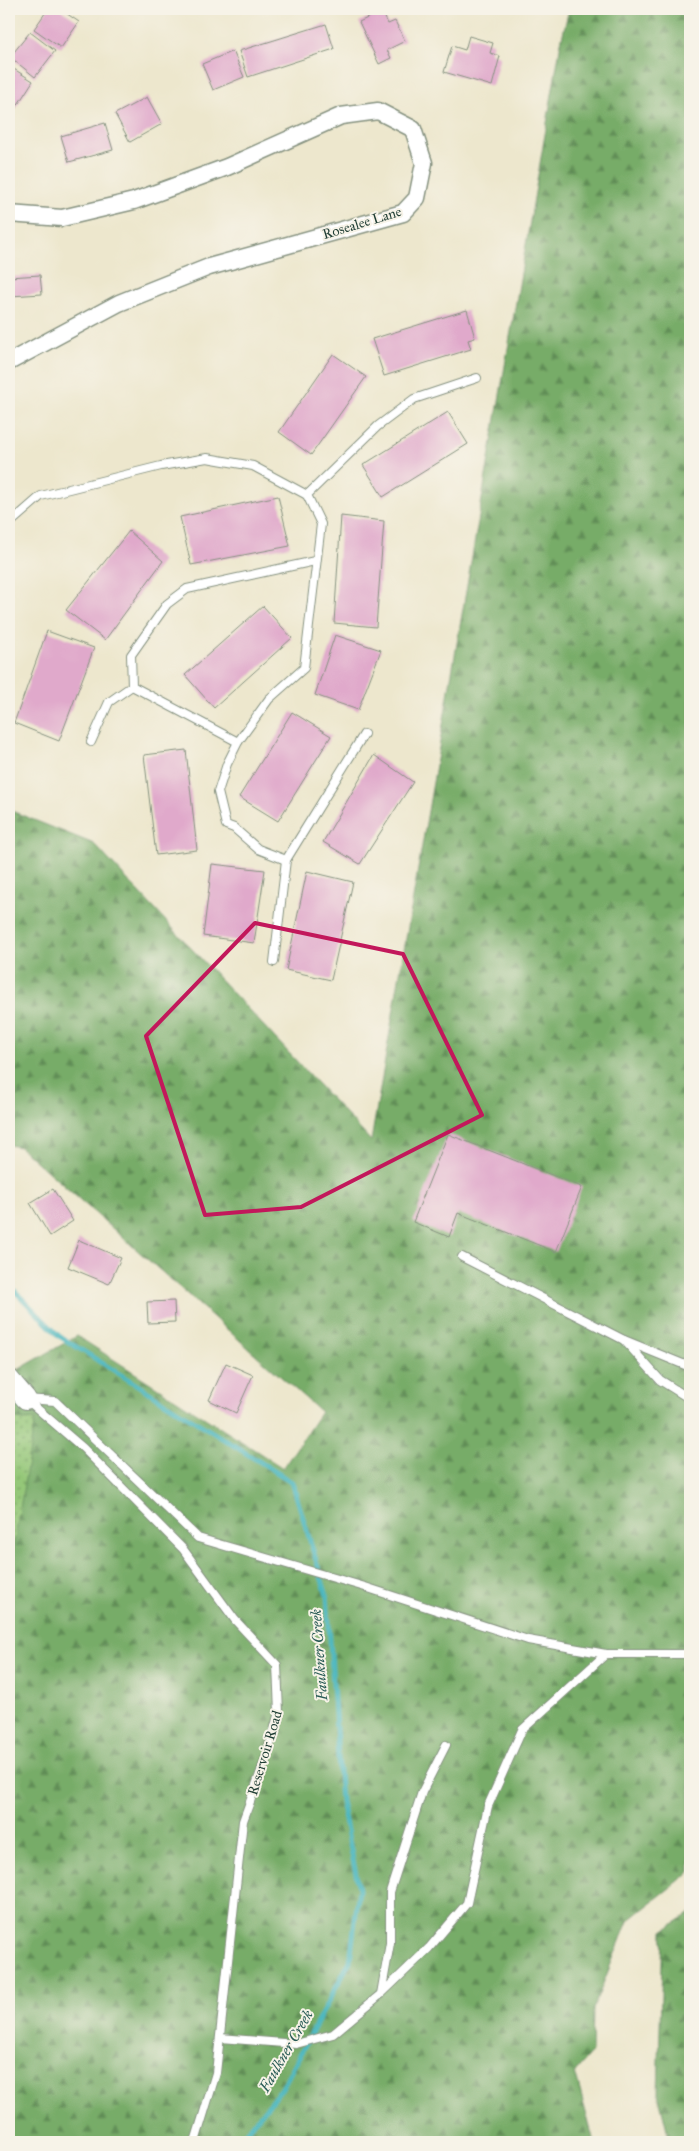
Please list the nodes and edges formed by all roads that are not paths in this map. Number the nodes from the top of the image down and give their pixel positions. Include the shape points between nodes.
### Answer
1 (9, 214) edge
2 (9, 362) edge
3 (477, 378) dead end
4 (307, 495) junction
5 (9, 524) edge
6 (315, 561) junction
7 (132, 686) junction
8 (364, 734) dead end
9 (91, 742) dead end
10 (238, 742) junction
11 (286, 860) junction
12 (274, 962) dead end
13 (462, 1257) dead end
14 (624, 1340) junction
15 (690, 1367) edge
16 (9, 1379) edge
17 (26, 1399) junction
18 (690, 1400) edge
19 (606, 1654) junction
20 (690, 1654) edge
21 (446, 1745) dead end
22 (381, 1994) junction
23 (220, 2038) junction
24 (195, 2142) edge

1 - 2 street, Rosealee Lane via 62,218 134,201 227,167 341,116 378,111 413,129 424,163 417,198 404,213 209,267 119,303
3 - 4 lane via 414,398 378,426
4 - 5 lane via 253,466 207,458 41,496
4 - 6 lane via 320,524
6 - 7 lane via 187,589 167,604 131,655
6 - 10 lane via 304,668 269,699
7 - 9 lane via 109,702
7 - 10 lane
8 - 11 lane
10 - 11 lane via 218,792 226,825 234,828 258,850
11 - 12 lane
13 - 14 lane
14 - 15 lane
14 - 18 lane via 660,1380
16 - 17 street
17 - 19 lane via 55,1401 198,1538 365,1587 528,1640
17 - 23 lane, Reservoir Road via 83,1448 183,1549 235,1620 277,1665 279,1712 243,1821
19 - 20 lane
19 - 22 lane via 522,1730 488,1806 467,1903 430,1948
21 - 22 lane via 422,1792 390,1892 390,1943
22 - 23 lane via 333,2034 296,2044
23 - 24 lane, Reservoir Road via 216,2073

